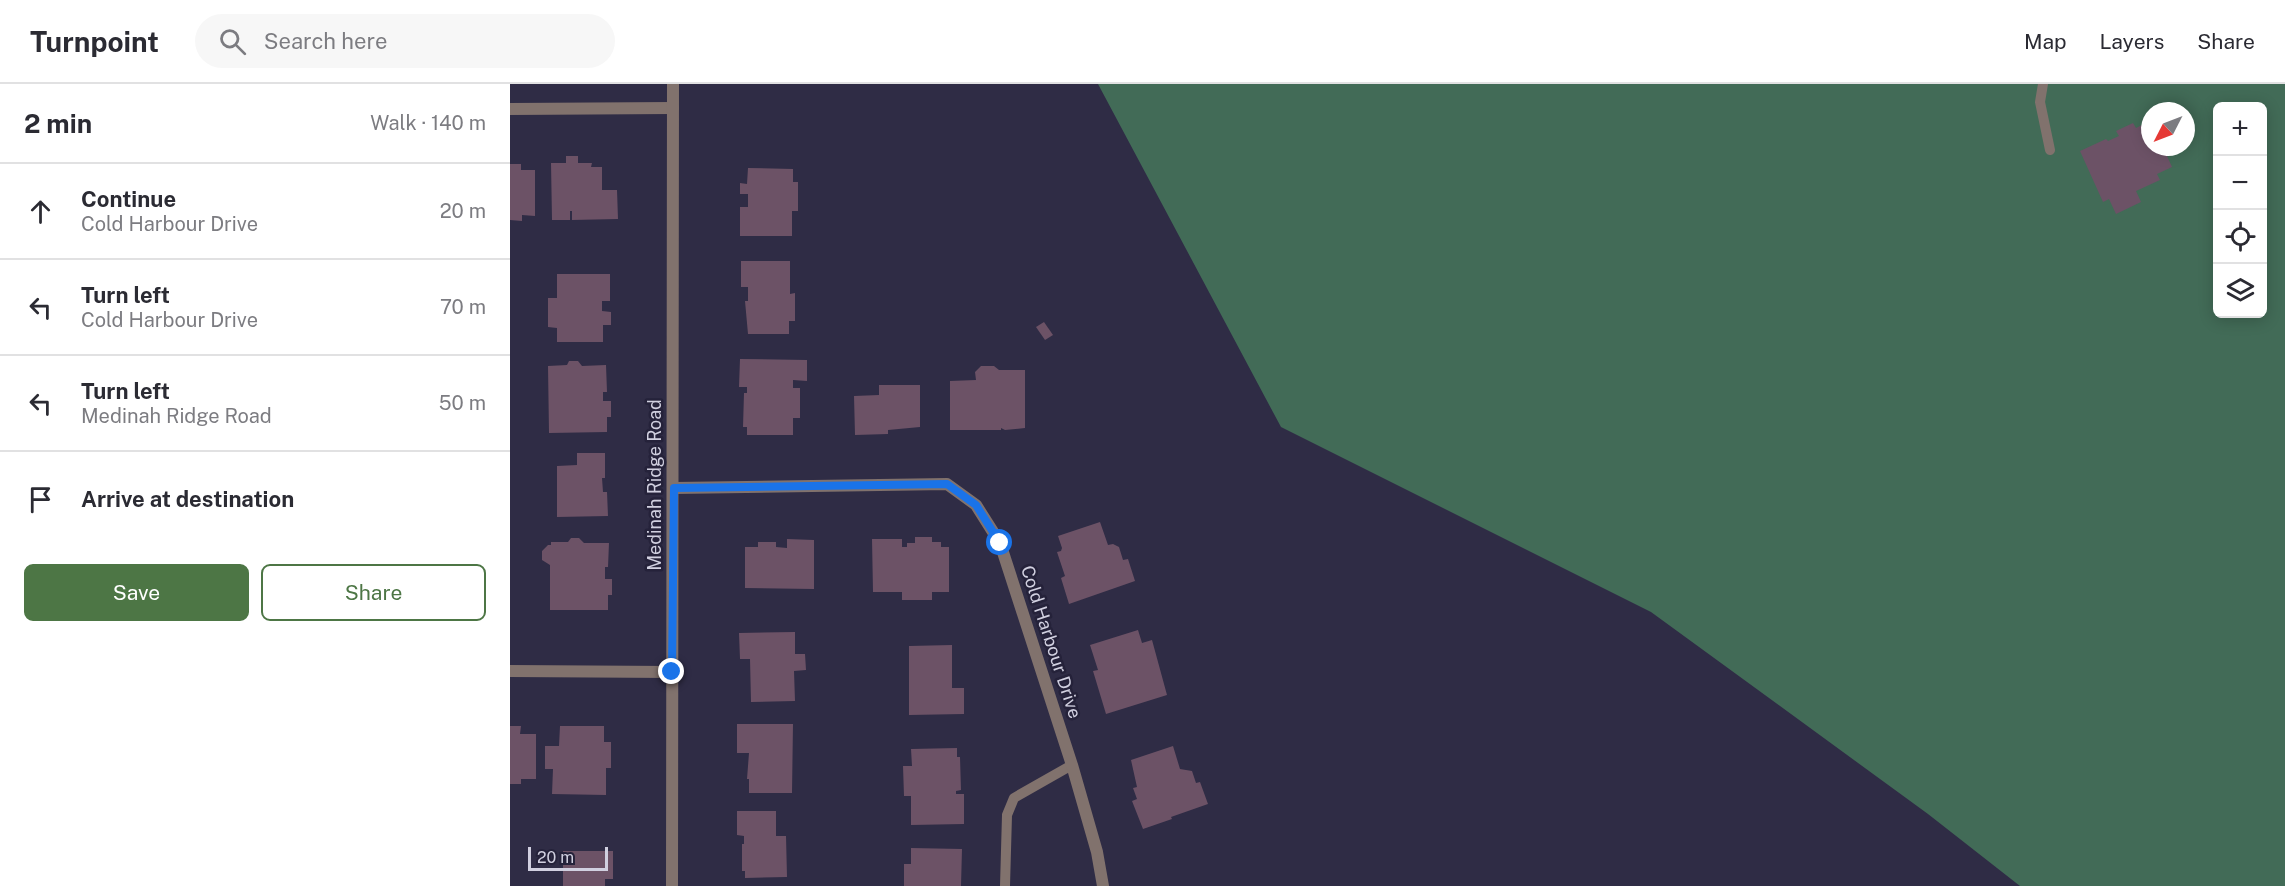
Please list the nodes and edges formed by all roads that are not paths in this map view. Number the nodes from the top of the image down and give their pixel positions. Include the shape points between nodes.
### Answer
1 (673, 84) edge
2 (2043, 84) edge
3 (673, 108) junction
4 (510, 109) edge
5 (2050, 150) dead end
6 (674, 488) junction
7 (510, 671) edge
8 (672, 672) junction
9 (1072, 765) junction
10 (672, 886) edge
11 (1005, 886) edge
12 (1103, 886) edge

1 - 3 street, Medinah Ridge Road
2 - 5 lane via 2040,102
3 - 4 street
3 - 6 street, Medinah Ridge Road
6 - 8 street, Medinah Ridge Road
6 - 9 street, Cold Harbour Drive via 947,484 976,505 1000,543
7 - 8 street
8 - 10 street, Medinah Ridge Road
9 - 11 lane via 1014,798 1007,815
9 - 12 street, Cold Harbour Drive

